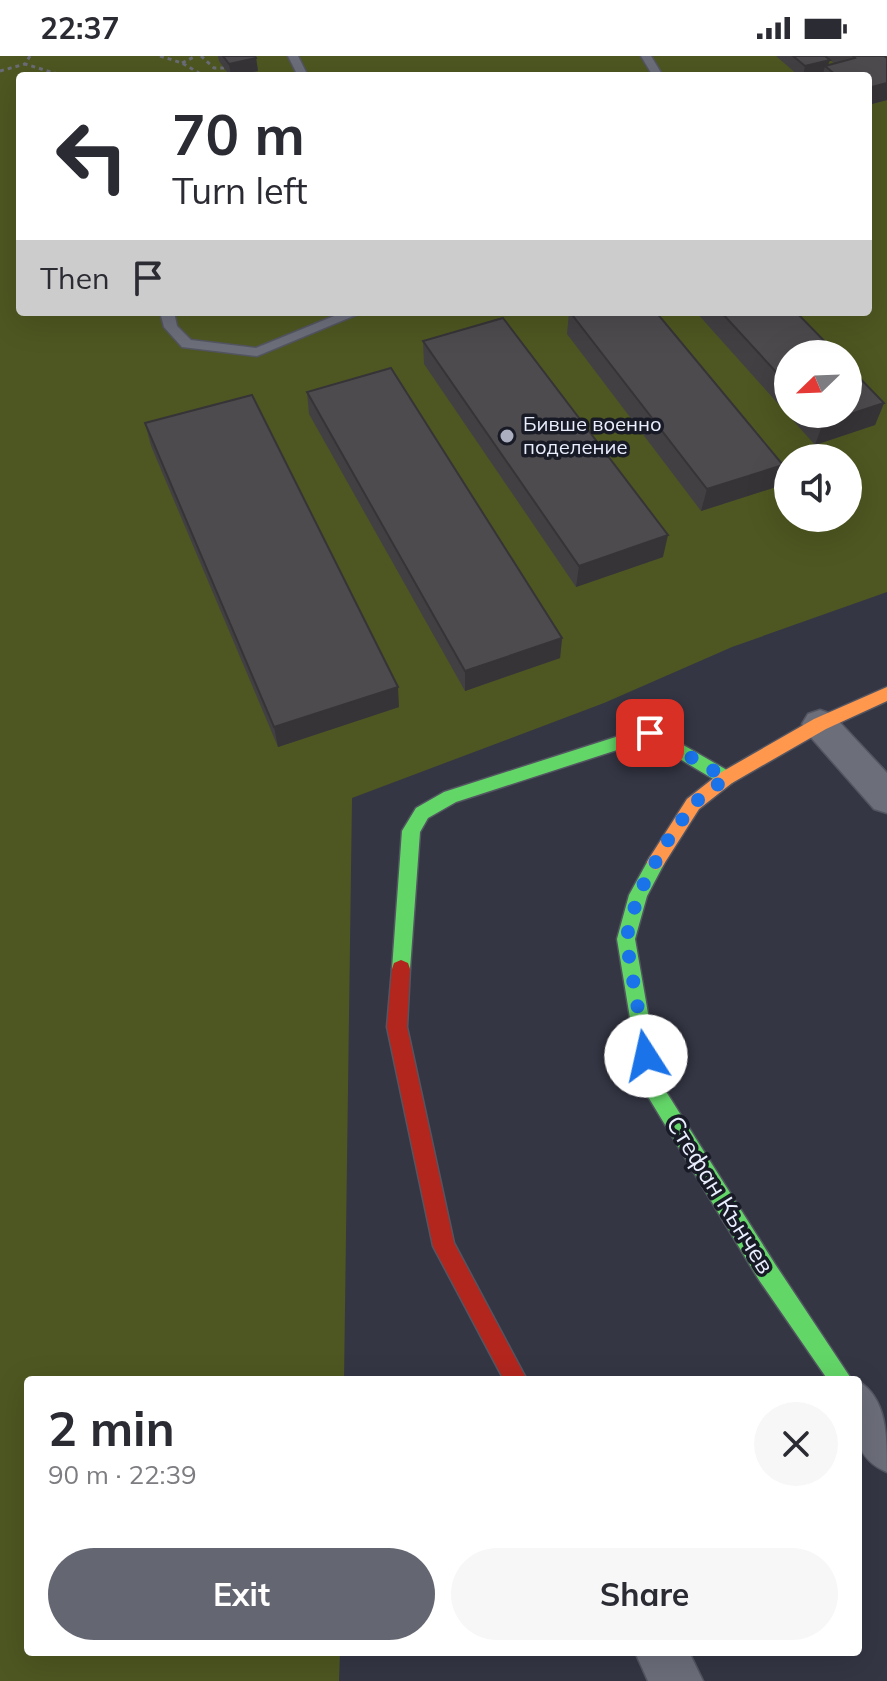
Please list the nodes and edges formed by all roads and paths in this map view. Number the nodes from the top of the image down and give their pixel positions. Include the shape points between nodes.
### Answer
1 (30, 56) edge
2 (160, 56) edge
3 (198, 56) edge
4 (182, 63) junction
5 (25, 64) junction
6 (224, 68) edge
7 (0, 71) edge
8 (51, 72) edge
9 (197, 72) edge
10 (168, 316) edge
11 (346, 316) edge
12 (887, 694) edge
13 (820, 724) junction
14 (726, 778) junction
15 (887, 798) edge
16 (514, 1376) edge
17 (838, 1376) edge
18 (862, 1411) edge
19 (887, 1448) edge
20 (663, 1656) edge
21 (676, 1681) edge

1 - 5 path
2 - 4 path
3 - 4 path
3 - 6 path via 214,68
4 - 9 path
5 - 7 path
5 - 8 path
10 - 11 lane via 187,344 257,352
12 - 13 street, Стефан Кънчев
13 - 14 street, Стефан Кънчев
13 - 15 street
14 - 16 street via 650,733 450,797 422,813 411,831 397,1027 444,1246
14 - 17 street, Стефан Кънчев via 693,804 664,846 638,895 626,939 651,1085
18 - 19 street
20 - 21 street

